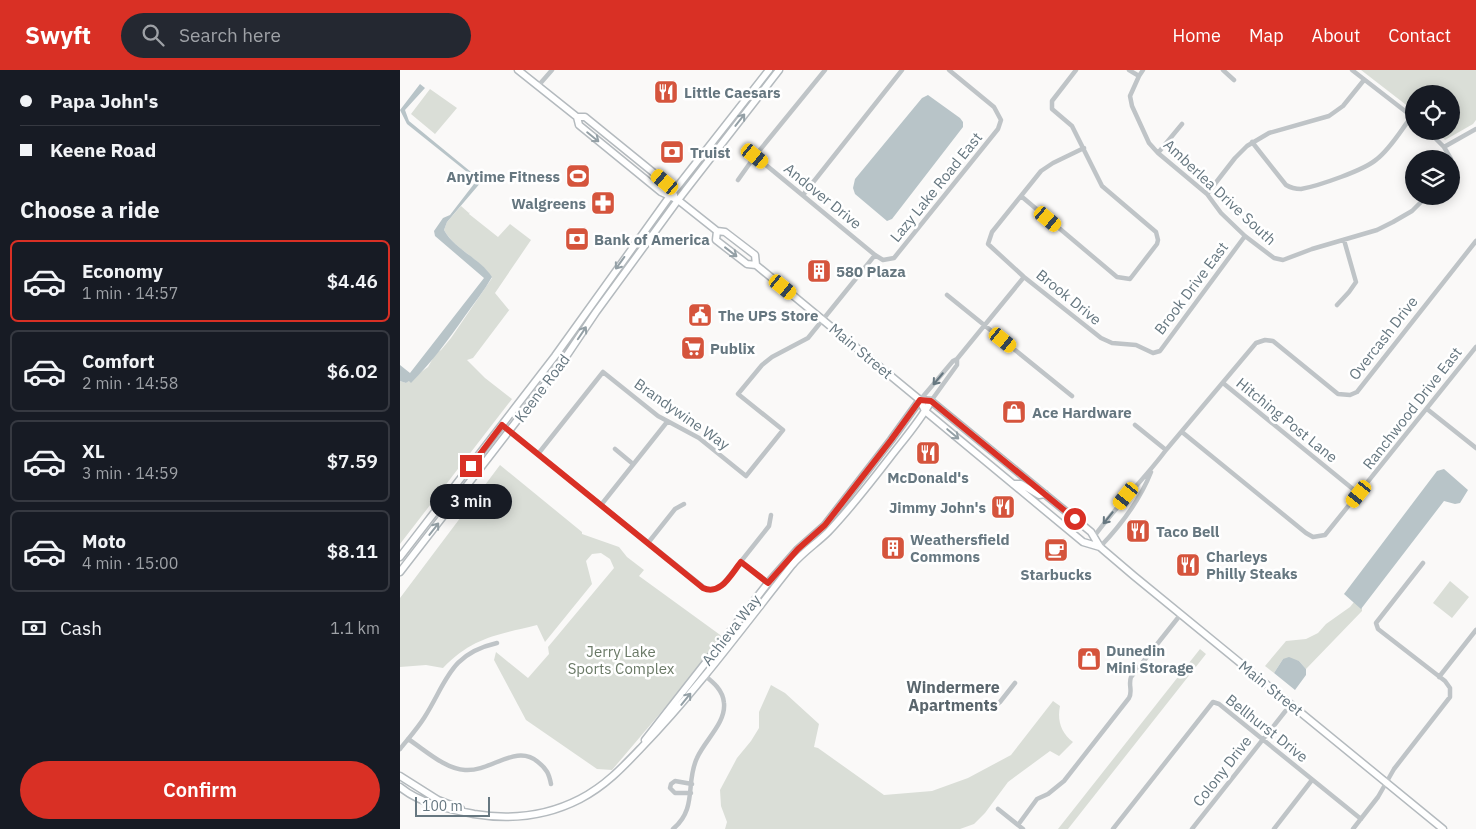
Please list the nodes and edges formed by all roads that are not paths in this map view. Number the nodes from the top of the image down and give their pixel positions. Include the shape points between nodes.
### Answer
1 (518, 70) edge
2 (552, 70) edge
3 (769, 70) edge
4 (779, 70) edge
5 (825, 70) edge
6 (902, 70) edge
7 (949, 70) edge
8 (1076, 70) edge
9 (1128, 70) edge
10 (1143, 70) edge
11 (1223, 70) edge
12 (1352, 70) edge
13 (1139, 76) junction
14 (1234, 80) dead end
15 (1364, 80) junction
16 (538, 86) junction
17 (1405, 111) edge
18 (577, 117) junction
19 (1182, 124) dead end
20 (1405, 127) edge
21 (1476, 129) edge
22 (1438, 140) edge
23 (1252, 142) junction
24 (1444, 146) junction
25 (1084, 148) junction
26 (1446, 150) edge
27 (1158, 153) junction
28 (755, 156) junction
29 (738, 180) dead end
30 (671, 194) junction
31 (1207, 194) junction
32 (803, 195) junction
33 (1021, 196) junction
34 (678, 200) junction
35 (1418, 205) edge
36 (717, 231) junction
37 (1245, 236) junction
38 (1344, 240) junction
39 (1476, 241) edge
40 (875, 255) junction
41 (756, 264) junction
42 (1024, 277) junction
43 (947, 295) dead end
44 (1337, 305) dead end
45 (824, 320) junction
46 (984, 325) junction
47 (1476, 347) edge
48 (1156, 352) joint
49 (957, 359) junction
50 (1223, 383) junction
51 (1072, 396) dead end
52 (920, 400) junction
53 (931, 401) junction
54 (1427, 409) junction
55 (925, 411) junction
56 (667, 422) junction
57 (502, 425) junction
58 (1135, 425) dead end
59 (509, 431) junction
60 (1182, 432) junction
61 (1476, 448) edge
62 (615, 449) dead end
63 (1166, 450) junction
64 (538, 454) junction
65 (633, 464) junction
66 (1152, 469) junction
67 (1012, 484) junction
68 (1045, 494) junction
69 (1359, 494) junction
70 (684, 504) dead end
71 (601, 505) junction
72 (771, 515) dead end
73 (1094, 537) junction
74 (648, 543) junction
75 (1089, 544) junction
76 (1100, 546) junction
77 (400, 557) edge
78 (741, 562) junction
79 (1424, 563) dead end
80 (400, 572) edge
81 (768, 583) junction
82 (776, 587) junction
83 (1181, 614) junction
84 (1476, 630) edge
85 (496, 643) dead end
86 (699, 671) junction
87 (705, 676) junction
88 (1439, 677) junction
89 (1015, 683) dead end
90 (1291, 704) junction
91 (995, 706) dead end
92 (408, 739) junction
93 (1262, 740) junction
94 (641, 748) junction
95 (400, 749) edge
96 (400, 776) edge
97 (1312, 780) junction
98 (1386, 783) junction
99 (551, 784) dead end
100 (692, 784) junction
101 (400, 787) edge
102 (691, 793) junction
103 (998, 809) dead end
104 (472, 813) junction
105 (1361, 819) junction
106 (1018, 825) junction
107 (673, 829) edge
108 (1023, 829) edge
109 (1113, 829) edge
110 (1192, 829) edge
111 (1274, 829) edge
112 (1353, 829) edge
113 (1443, 829) edge

1 - 16 main road, Main Street
2 - 16 street
3 - 30 main road, Keene Road
34 -> 4 main road, Keene Road
5 - 28 street
6 - 32 street
7 - 40 street, Lazy Lake Road East via 994,107 1001,120 998,129 899,253 888,260
8 - 25 street via 1052,101 1052,109 1072,126
9 - 13 street
10 - 13 street, Amberlea Drive South
11 - 14 street
12 - 15 street
13 - 27 street, Amberlea Drive South via 1130,96 1132,106 1144,134
15 - 17 street
15 - 23 street via 1343,106 1329,116 1269,133
16 - 18 main road, Main Street
18 - 30 main road, Main Street via 585,117 665,182
18 -> 30 main road, Main Street via 579,126 661,192
19 - 27 street
20 - 23 street via 1368,165 1302,188 1286,185
21 - 24 street
22 - 24 street
23 - 31 street
24 - 26 street
25 - 33 street via 1041,171
25 - 33 street via 1102,186 1156,232 1157,244 1130,279 1117,277
27 - 31 street, Amberlea Drive South
28 - 29 street
28 - 32 street, Andover Drive
30 - 34 main road, Main Street
30 -> 57 main road, Keene Road
31 - 37 street, Amberlea Drive South
32 - 40 street, Andover Drive
33 - 42 street, Brook Drive via 989,238 990,247
34 - 36 main road, Main Street
59 -> 34 main road, Keene Road
35 - 38 street via 1377,230
36 - 41 main road, Main Street via 725,232 755,255
36 -> 41 main road, Main Street via 716,240 747,264
37 - 38 street, Amberlea Drive South via 1274,258 1284,260
37 - 48 street, Brook Drive East via 1161,350
38 - 44 street via 1356,282
39 - 50 street, Overcash Drive via 1357,392 1338,394 1275,343 1265,340 1254,344
40 - 45 street
41 - 45 main road, Main Street
42 - 46 street
42 - 48 street, Brook Drive via 1101,338
43 - 46 street
45 - 52 main road, Main Street
45 - 56 street, Brandywine Way via 808,338 762,365 738,394 783,430 746,476 699,438
46 - 49 street
46 - 51 street
47 - 54 street, Ranchwood Drive East
49 -> 52 street
49 - 53 street via 957,366
50 - 60 street, Overcash Drive
50 - 69 street, Hitching Post Lane
52 - 53 main road
52 - 55 main road, Main Street
52 - 81 main road, Achieva Way via 825,525
53 - 55 main road, Achieva Way
53 - 68 main road, Main Street
54 - 61 street
54 - 69 street, Ranchwood Drive East
55 -> 67 main road, Main Street
55 - 82 main road, Achieva Way via 867,487 828,532 794,563
56 - 64 street, Brandywine Way via 603,372
56 - 65 street
57 - 59 street
57 - 77 main road, Keene Road
58 - 63 street
59 - 64 street
80 -> 59 main road, Keene Road
60 - 63 street, Overcash Drive
60 - 69 street, Ranchwood Drive East via 1313,537 1330,532
62 - 65 street
63 - 66 street, Overcash Drive
64 - 71 street
65 - 71 street
66 -> 73 street, Overcash Drive via 1132,488
66 - 76 street, Overcash Drive via 1144,490
67 - 68 main road via 1021,484 1039,495
67 - 75 main road, Main Street
68 - 73 main road, Main Street
70 - 74 street via 675,509
71 - 74 street
72 - 78 street via 769,526
73 - 75 street, Overcash Drive
73 - 76 main road, Main Street
74 - 78 street via 706,589 720,587
75 - 76 main road, Main Street
76 - 83 main road, Main Street
78 - 81 street
79 - 88 street via 1376,623 1378,629
81 - 82 street
81 - 86 main road, Achieva Way
82 - 87 main road, Achieva Way
83 - 90 main road, Main Street
83 - 106 street via 1131,677 1129,698 1064,780 1037,800
84 - 88 street
85 - 92 street via 480,647 463,657 447,676
86 - 87 street
86 - 94 main road, Achieva Way
94 -> 87 main road, Achieva Way
87 - 100 street via 718,689 724,704 719,722 697,757
88 - 98 street via 1450,688 1450,697
89 - 91 street
90 - 93 street, Colony Drive
90 - 98 main road, Main Street
92 - 95 street
92 - 99 street via 445,764 465,770 482,768 518,755 529,756 549,772
93 - 97 street, Bellhurst Drive
93 - 109 street, Bellhurst Drive via 1213,702
93 - 110 street, Colony Drive
94 - 104 main road, Achieva Way via 607,782 569,804 541,813 510,817 494,818
96 - 104 main road, Achieva Way via 438,800
97 - 105 street, Bellhurst Drive
97 - 111 street
98 - 105 street
98 - 113 main road, Main Street
100 - 102 street
100 - 102 street via 676,781 670,788 675,793
101 - 104 main road, Achieva Way via 436,805
102 - 107 street via 685,815
103 - 106 street
105 - 112 street
106 - 108 street

